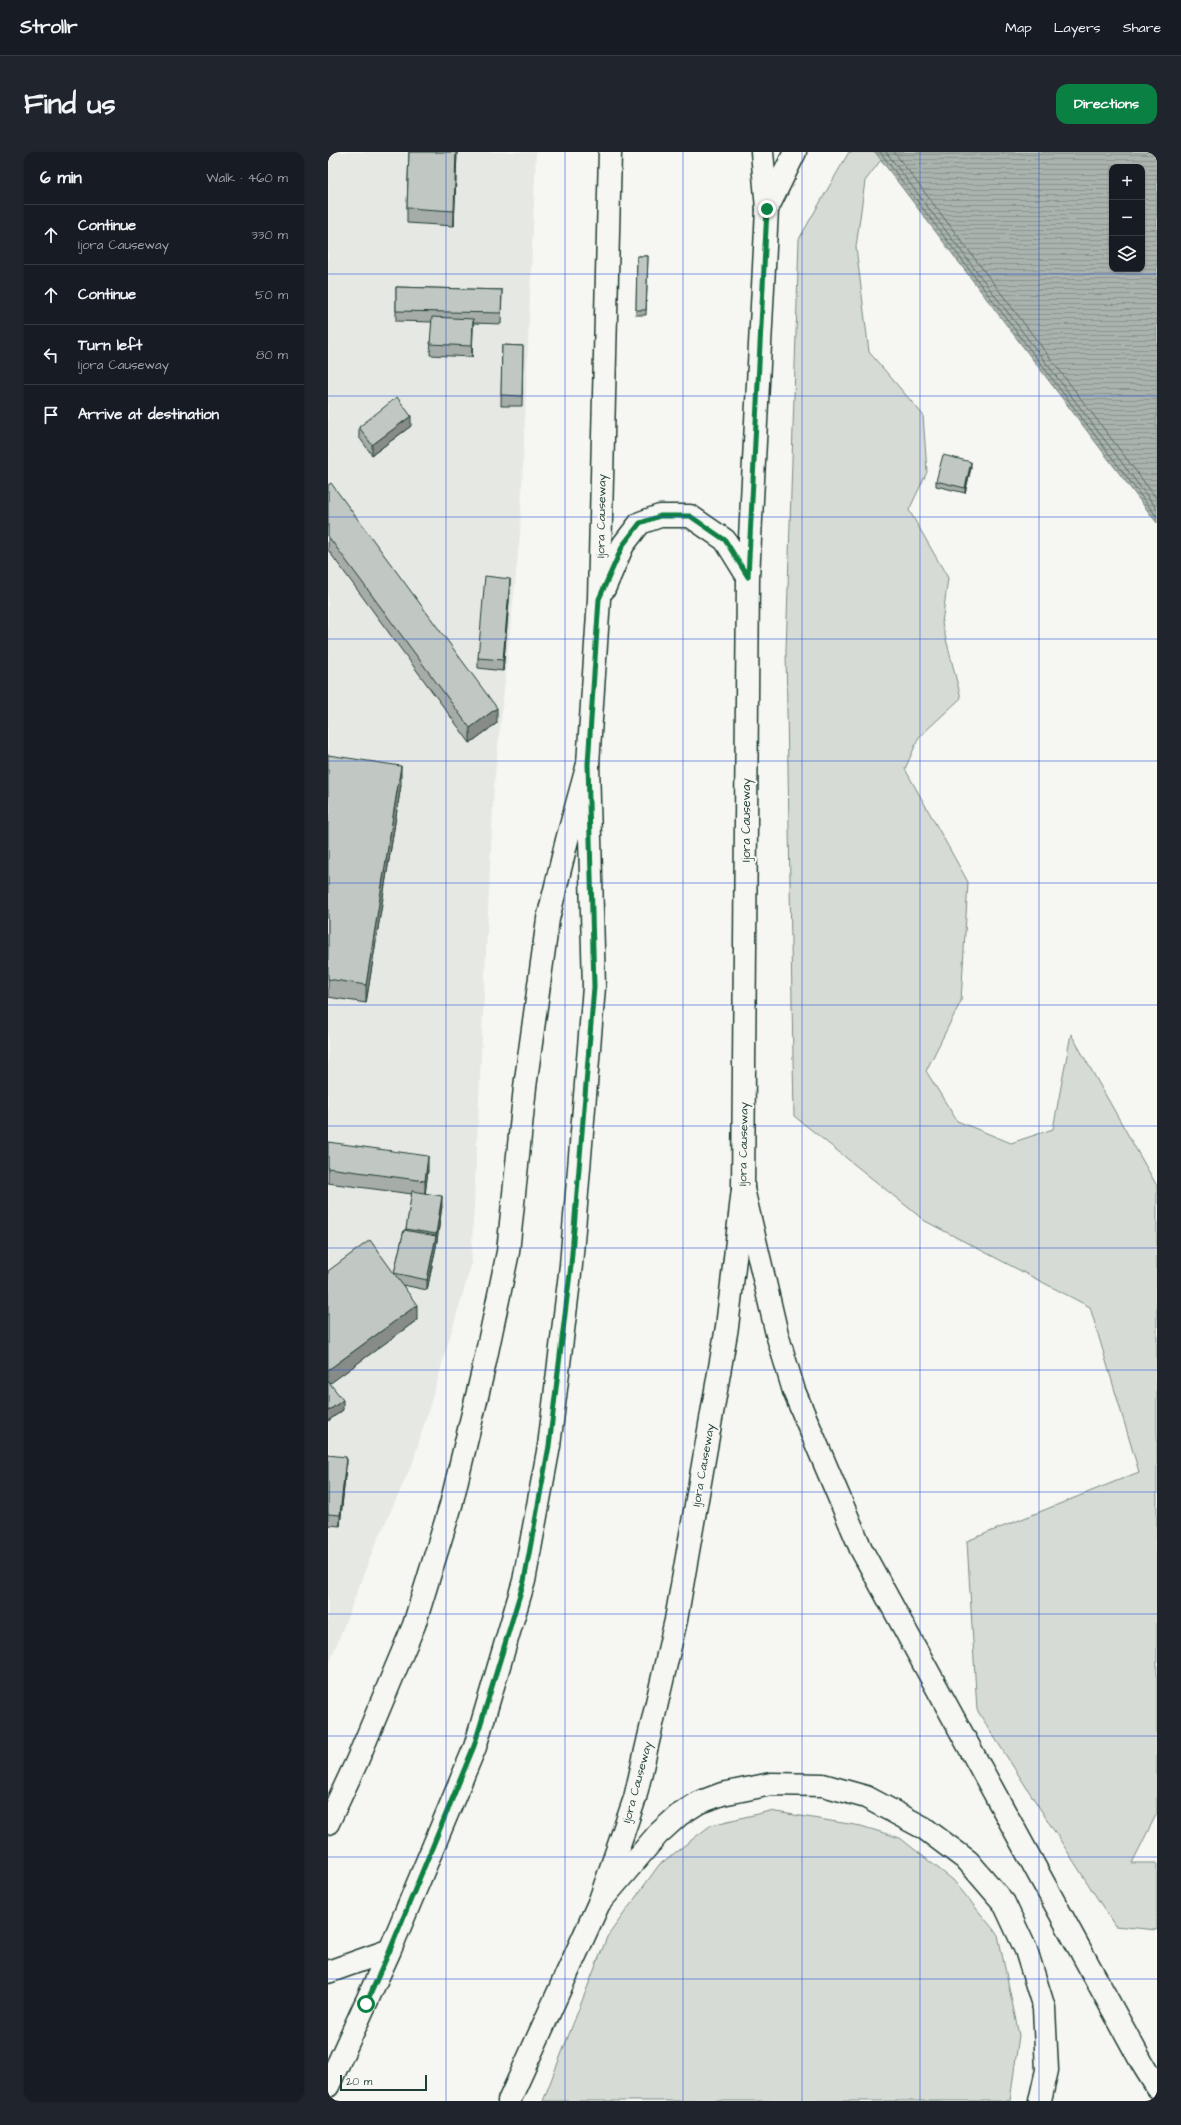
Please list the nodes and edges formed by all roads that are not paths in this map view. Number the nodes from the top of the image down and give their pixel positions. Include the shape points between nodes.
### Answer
1 (610, 152) edge
2 (795, 152) edge
3 (762, 153) edge
4 (767, 209) junction
5 (748, 577) junction
6 (599, 599) junction
7 (588, 764) junction
8 (743, 1189) junction
9 (328, 1823) edge
10 (599, 1903) junction
11 (390, 1950) junction
12 (328, 1972) edge
13 (329, 2078) edge
14 (1157, 2086) edge
15 (509, 2101) edge
16 (1040, 2101) edge

1 - 6 main road, Ijora Causeway
2 - 4 main road
3 - 4 main road, Ijora Causeway
4 - 5 main road, Ijora Causeway
5 - 6 main road via 725,540 690,516 660,516 640,523 623,545
5 - 8 main road, Ijora Causeway
6 - 7 main road, Ijora Causeway
7 - 9 main road via 548,919 525,1087 508,1252 451,1505 414,1625
7 - 11 main road, Ijora Causeway via 594,987 571,1265 549,1446 524,1581 474,1746
8 - 10 main road, Ijora Causeway via 727,1327 676,1620 635,1798
8 - 14 main road via 777,1334 794,1391 861,1549 1142,2064
10 - 15 main road, Ijora Causeway
10 - 16 main road via 658,1834 679,1815 698,1803 722,1794 771,1784 823,1785 866,1797 924,1828 968,1861 1004,1903 1026,1950 1044,2008 1046,2070
11 - 12 main road
11 - 13 main road, Ijora Causeway

